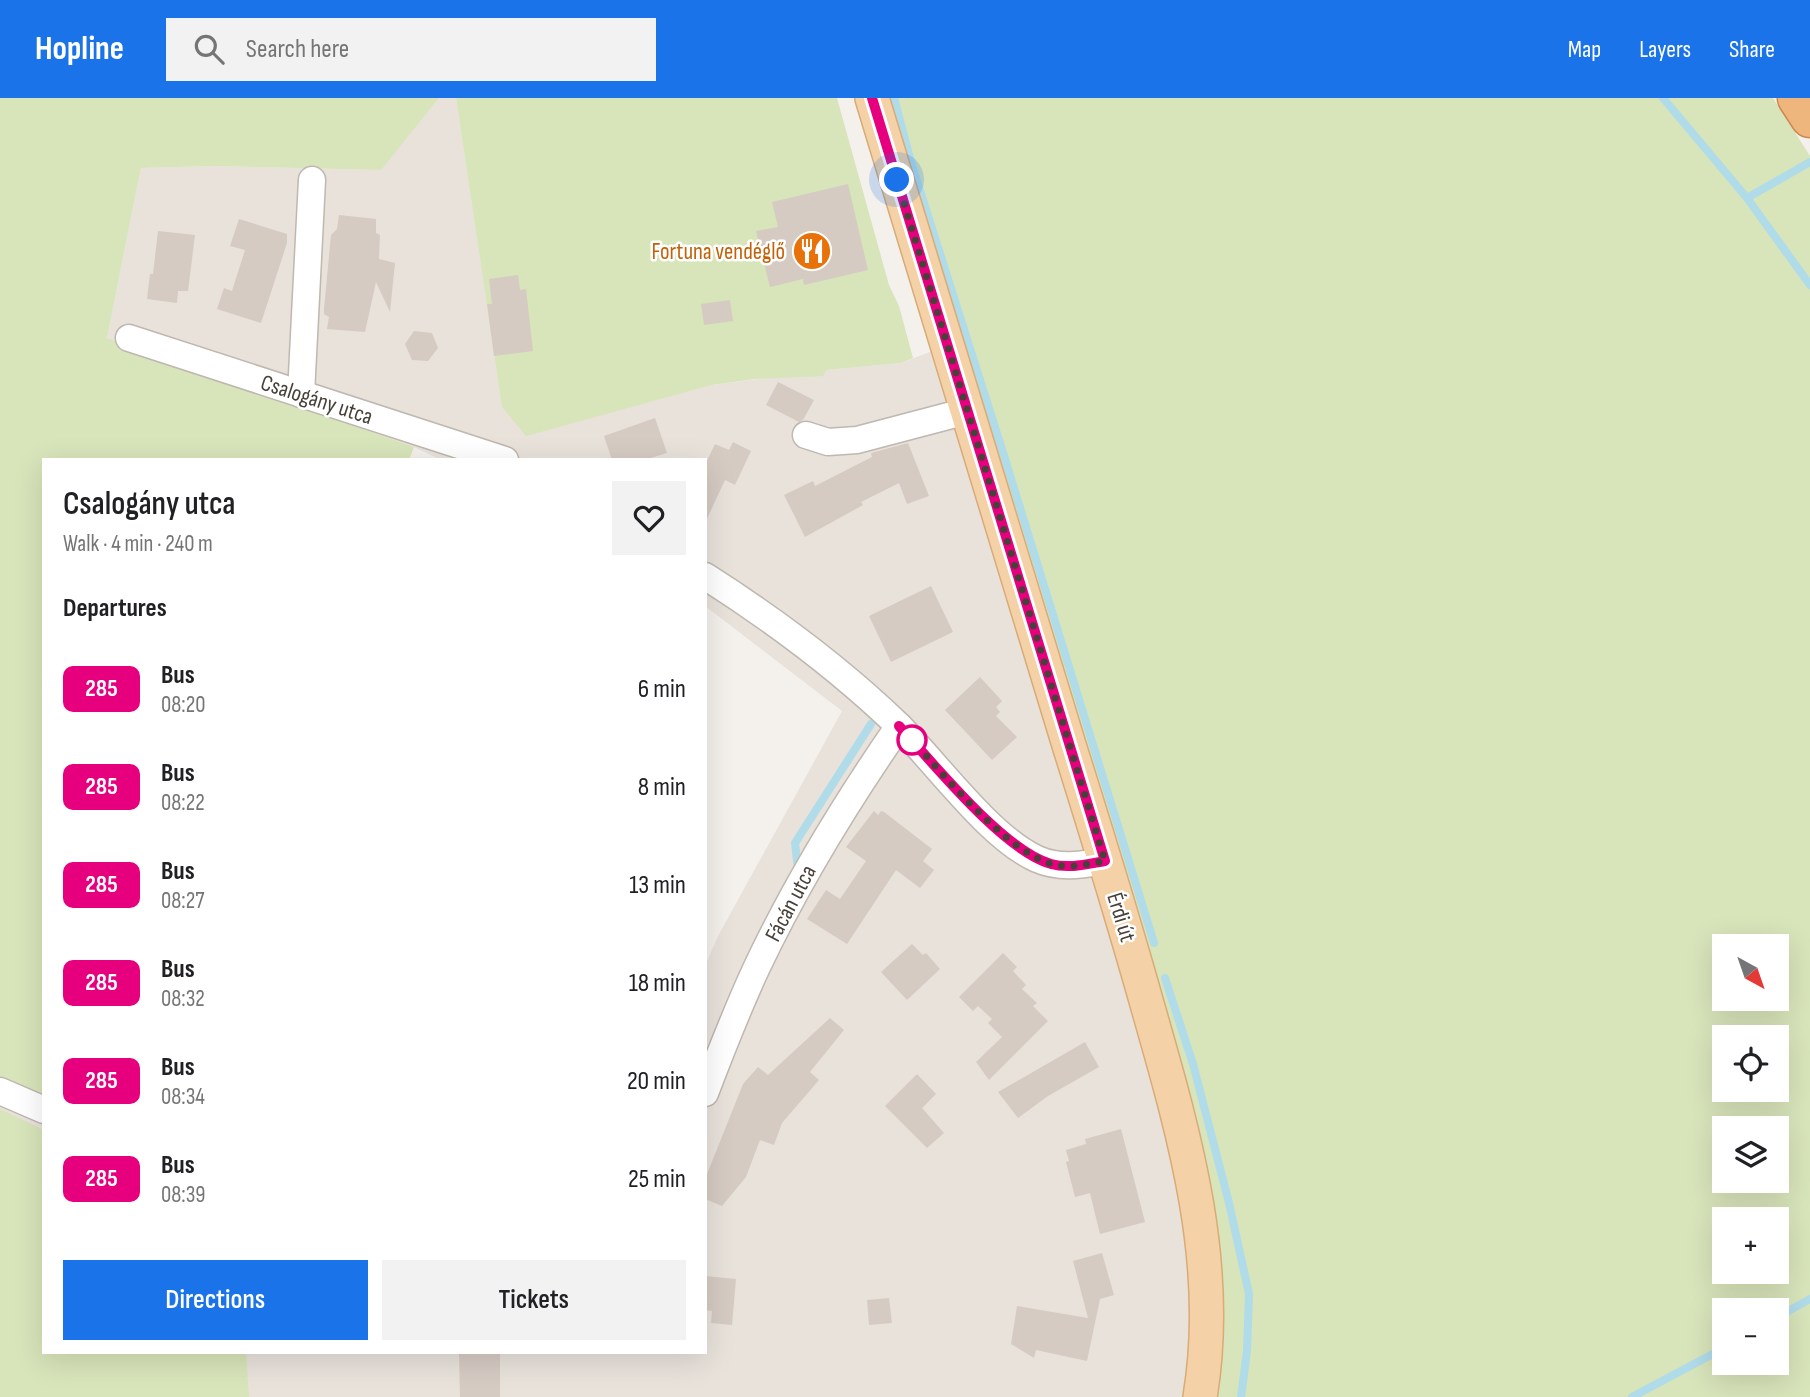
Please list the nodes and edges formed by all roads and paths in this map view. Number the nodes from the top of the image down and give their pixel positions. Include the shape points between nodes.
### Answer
1 (872, 98) edge
2 (1797, 98) edge
3 (1810, 118) edge
4 (312, 180) dead end
5 (129, 338) dead end
6 (301, 394) junction
7 (967, 411) junction
8 (806, 435) dead end
9 (499, 458) edge
10 (707, 577) edge
11 (899, 726) junction
12 (1105, 861) junction
13 (707, 1088) edge
14 (0, 1091) edge
15 (42, 1109) edge
16 (1196, 1393) edge

1 - 7 main road, Érdi út
2 - 3 highway
4 - 6 street
5 - 6 street, Csalogány utca
6 - 9 street, Csalogány utca
7 - 8 street via 858,440 828,442
7 - 12 main road, Érdi út
10 - 11 street via 833,669
11 - 12 street via 993,826 1035,858 1069,867
11 - 13 street, Fácán utca via 803,877 756,969
12 - 16 main road, Érdi út via 1176,1104 1193,1181 1205,1257 1207,1322
14 - 15 street

